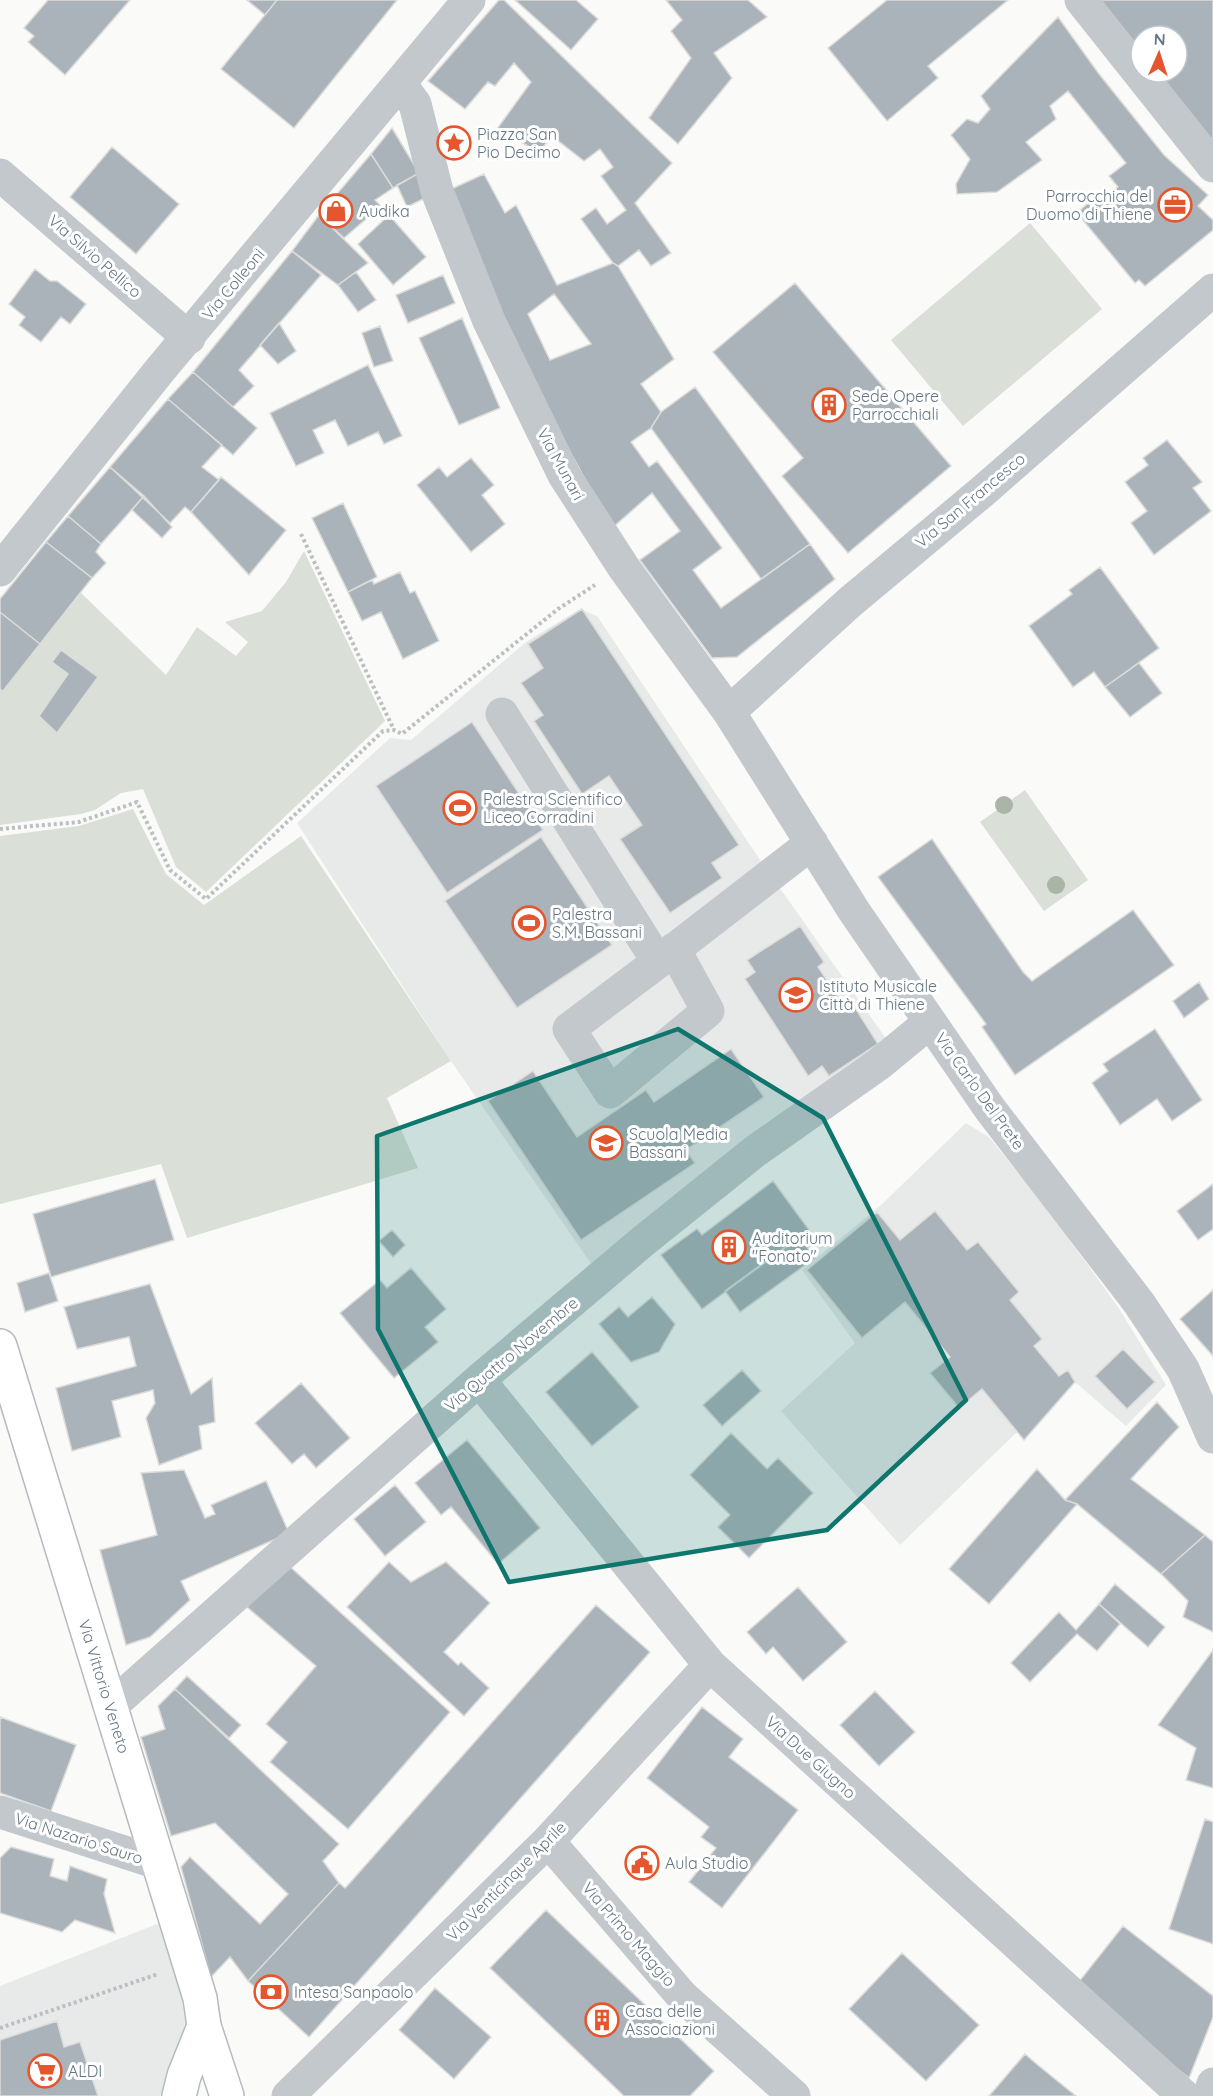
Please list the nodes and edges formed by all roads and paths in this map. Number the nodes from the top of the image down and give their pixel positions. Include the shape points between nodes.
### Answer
1 (469, 0) edge
2 (1081, 0) edge
3 (400, 84) junction
4 (1213, 166) edge
5 (0, 176) edge
6 (1213, 290) edge
7 (189, 338) junction
8 (301, 534) dead end
9 (624, 567) junction
10 (0, 570) edge
11 (729, 712) junction
12 (502, 714) dead end
13 (394, 730) junction
14 (0, 828) edge
15 (812, 843) junction
16 (930, 1022) junction
17 (0, 1346) edge
18 (479, 1380) junction
19 (1213, 1437) edge
20 (710, 1665) junction
21 (110, 1707) junction
22 (0, 1812) edge
23 (548, 1841) junction
24 (159, 1863) junction
25 (160, 1973) dead end
26 (204, 2026) junction
27 (0, 2028) edge
28 (1213, 2084) edge
29 (283, 2094) edge
30 (179, 2096) edge
31 (227, 2096) edge
32 (794, 2096) edge
33 (1184, 2096) edge
34 (1209, 2096) edge

1 - 3 street, Via Colleoni
2 - 4 street
3 - 7 street, Via Colleoni
3 - 9 street, Via Munari via 415,104 437,191 489,321 564,475
5 - 7 street, Via Silvio Pellico
6 - 11 street, Via San Francesco via 850,602
7 - 10 street, Via Colleoni
8 - 13 path
9 - 11 street, Via Munari
9 - 13 path via 558,609 402,734
11 - 15 street, Via Carlo Del Prete
12 - 15 street via 666,956
13 - 14 path via 383,731 206,899 170,870 137,802 78,822
15 - 16 street, Via Carlo Del Prete
16 - 18 street, Via Quattro Novembre via 879,1064 737,1166
16 - 19 street, Via Carlo Del Prete via 990,1109 1139,1303 1183,1369
17 - 21 main road, Via Vittorio Veneto
18 - 20 street, Via Due Giugno
18 - 21 street, Via Quattro Novembre
20 - 23 street, Via Venticinque Aprile
20 - 33 street, Via Due Giugno
21 - 24 main road, Via Vittorio Veneto
22 - 24 street, Via Nazario Sauro
23 - 29 street, Via Venticinque Aprile
23 - 32 street, Via Primo Maggio via 682,1996
24 - 26 main road, Via Vittorio Veneto via 200,1998
25 - 27 path
26 - 30 main road
26 - 31 main road, Via Vittorio Veneto
28 - 34 street

